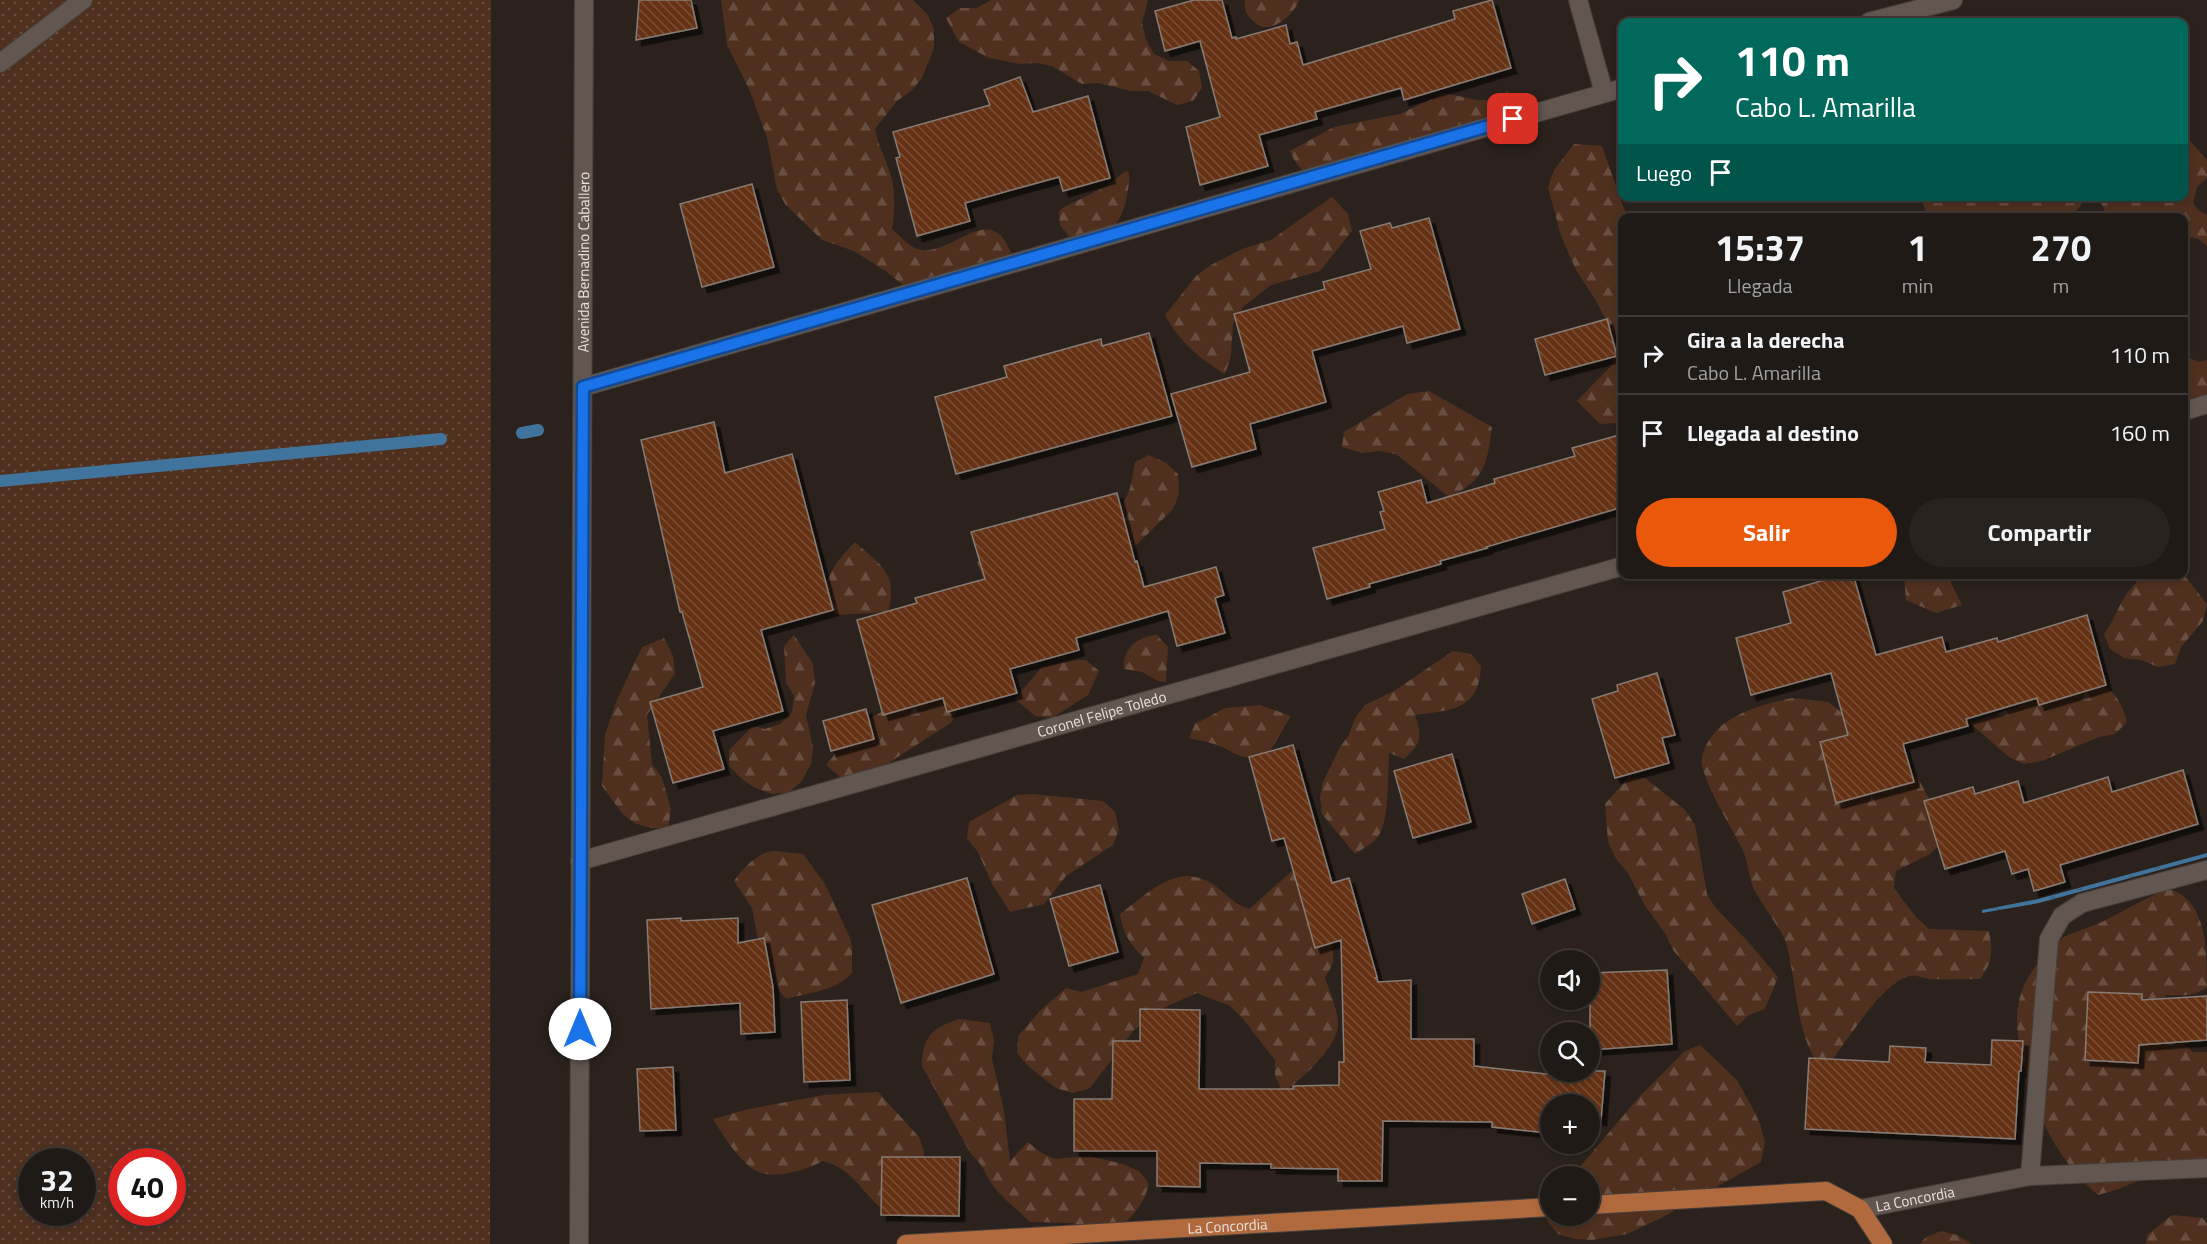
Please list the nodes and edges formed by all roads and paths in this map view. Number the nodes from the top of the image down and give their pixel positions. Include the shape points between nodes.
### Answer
1 (83, 0) edge
2 (584, 0) edge
3 (1578, 0) edge
4 (1953, 0) edge
5 (1884, 18) edge
6 (0, 63) edge
7 (1618, 89) edge
8 (1604, 93) junction
9 (583, 387) junction
10 (2207, 404) edge
11 (2188, 410) edge
12 (1618, 567) edge
13 (580, 861) junction
14 (2207, 870) edge
15 (2207, 1168) edge
16 (2030, 1176) junction
17 (1600, 1203) edge
18 (1540, 1208) edge
19 (1860, 1209) junction
20 (579, 1244) edge
21 (906, 1244) edge
22 (1883, 1244) edge

1 - 6 street
2 - 9 street, Avenida Bernadino Caballero
3 - 8 street
4 - 5 street
7 - 8 street
8 - 9 street
9 - 13 street, Avenida Bernadino Caballero
10 - 11 street
12 - 13 street, Coronel Felipe Toledo
13 - 20 street, Avenida Bernadino Caballero
14 - 16 street via 2082,903 2062,916 2049,939
15 - 16 street, La Concordia
16 - 19 street, La Concordia
17 - 19 main road, La Concordia via 1826,1191
18 - 21 main road, La Concordia
19 - 22 main road

